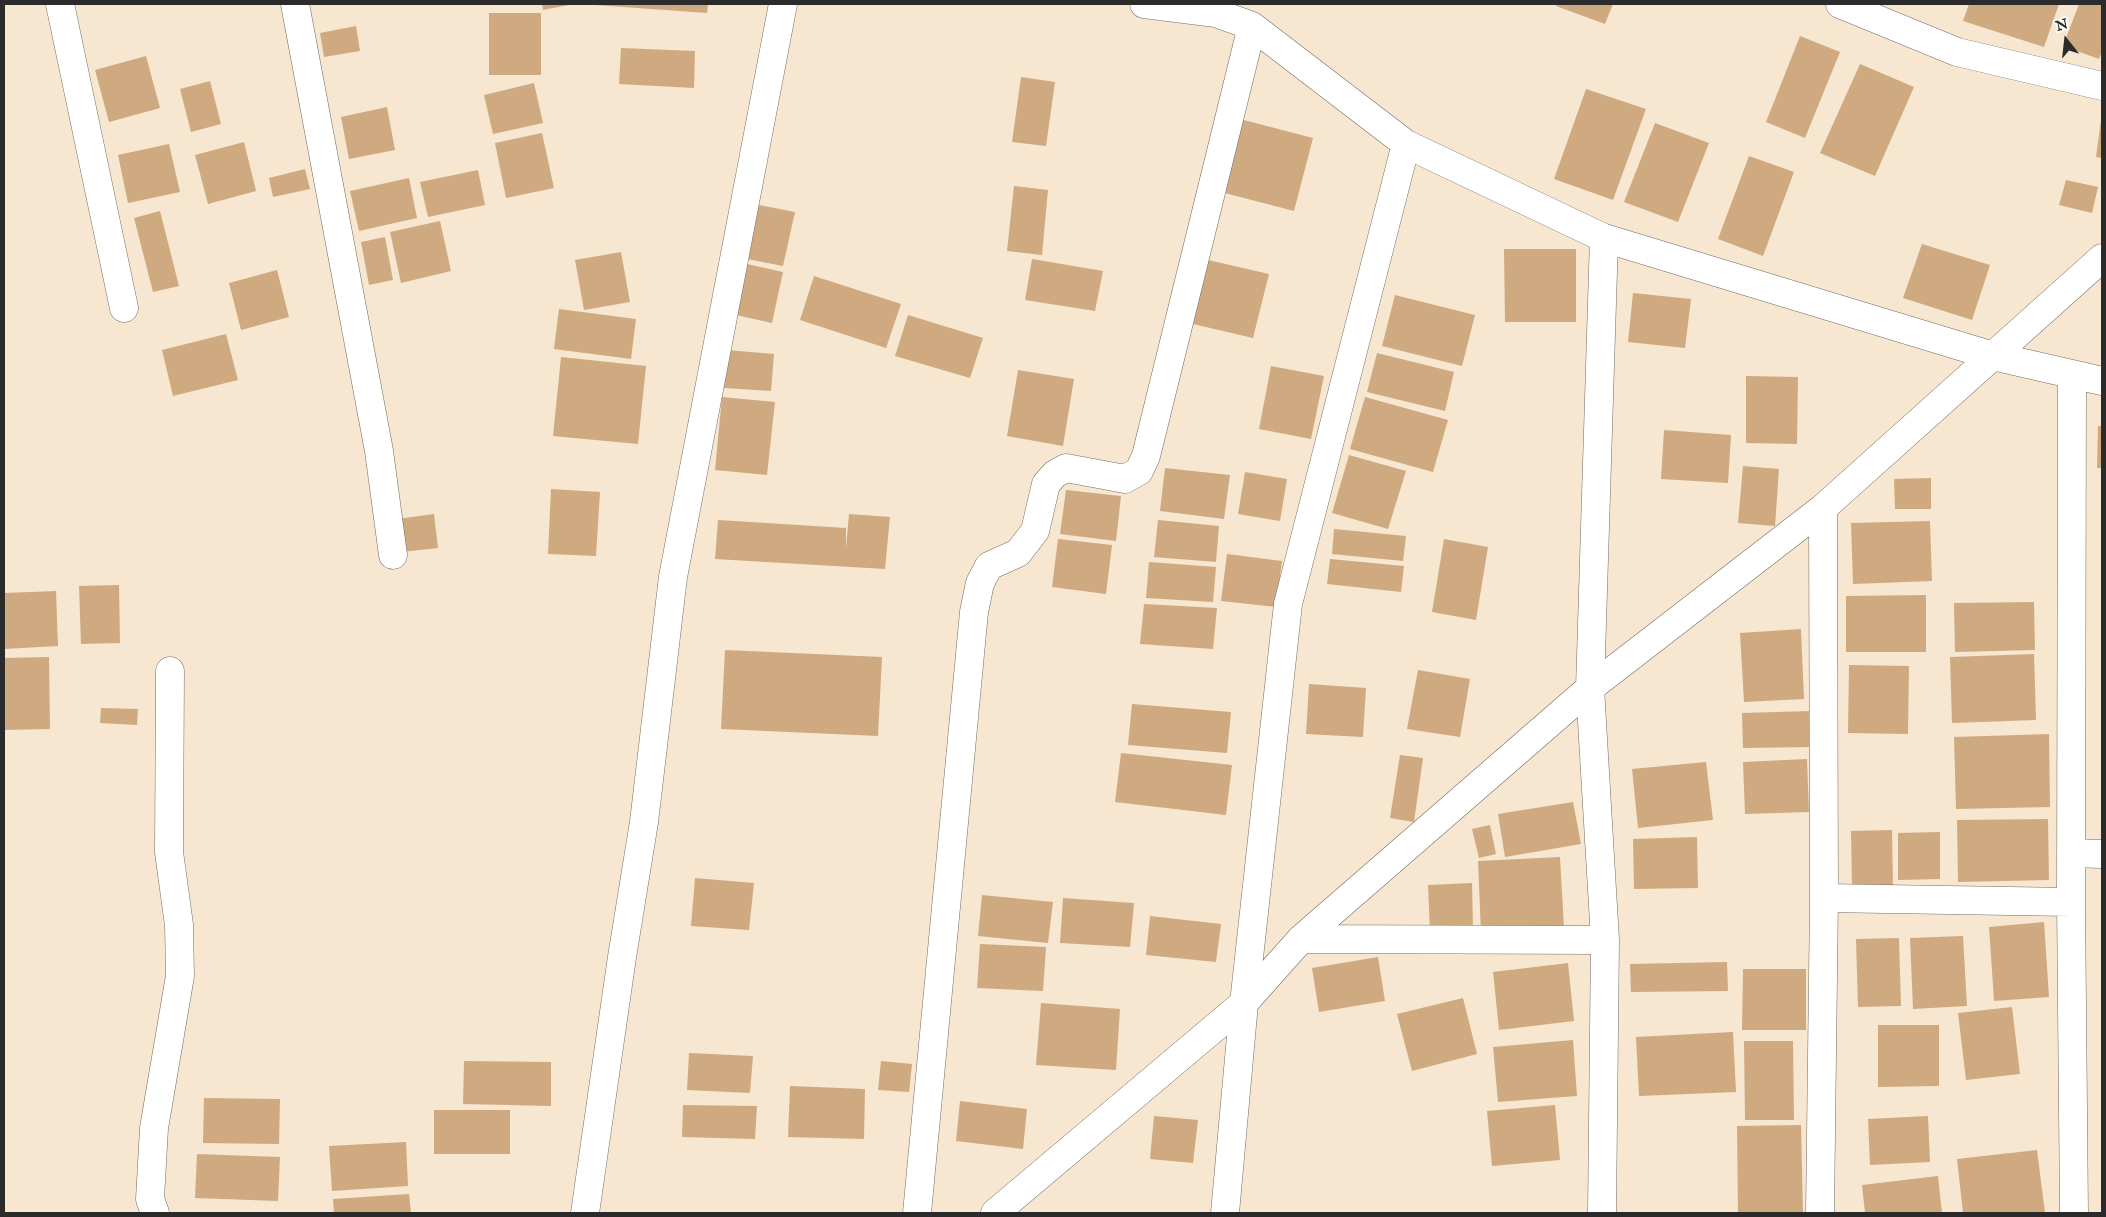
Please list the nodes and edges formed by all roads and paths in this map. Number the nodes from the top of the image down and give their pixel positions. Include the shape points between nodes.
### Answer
1 (60, 4) edge
2 (295, 4) edge
3 (783, 4) edge
4 (1144, 4) edge
5 (1840, 4) edge
6 (1218, 9) edge
7 (1252, 26) junction
8 (2102, 86) edge
9 (1406, 144) junction
10 (1604, 238) junction
11 (2102, 258) edge
12 (124, 308) dead end
13 (1993, 356) junction
14 (2072, 375) junction
15 (2102, 381) edge
16 (1822, 508) junction
17 (393, 555) dead end
18 (170, 671) dead end
19 (1590, 688) junction
20 (2071, 853) junction
21 (2102, 854) edge
22 (1824, 898) junction
23 (2071, 902) junction
24 (1301, 939) junction
25 (1605, 940) junction
26 (1244, 1003) junction
27 (155, 1213) edge
28 (586, 1213) edge
29 (918, 1213) edge
30 (995, 1213) edge
31 (1224, 1213) edge
32 (1602, 1213) edge
33 (1820, 1213) edge
34 (2074, 1213) edge

1 - 12 street
2 - 17 street via 378,451
3 - 28 street via 673,576 644,822
4 - 6 street
5 - 8 street via 1957,52
6 - 7 street
7 - 9 street
7 - 29 street via 1146,456 1139,471 1125,479 1066,468 1055,474 1046,484 1035,531 1018,553 990,566 980,583 973,622
9 - 10 street
9 - 26 street via 1288,604
10 - 13 street
10 - 19 street
11 - 13 street
13 - 14 street
13 - 16 street
14 - 15 street
14 - 20 street
16 - 19 street
16 - 22 street
18 - 27 street via 169,852 179,925 180,976 154,1128 150,1199
19 - 24 street
19 - 25 street
20 - 21 street
20 - 23 street
22 - 23 street
22 - 33 street
23 - 34 street
24 - 25 street
24 - 26 street
25 - 32 street
26 - 30 street
26 - 31 street

